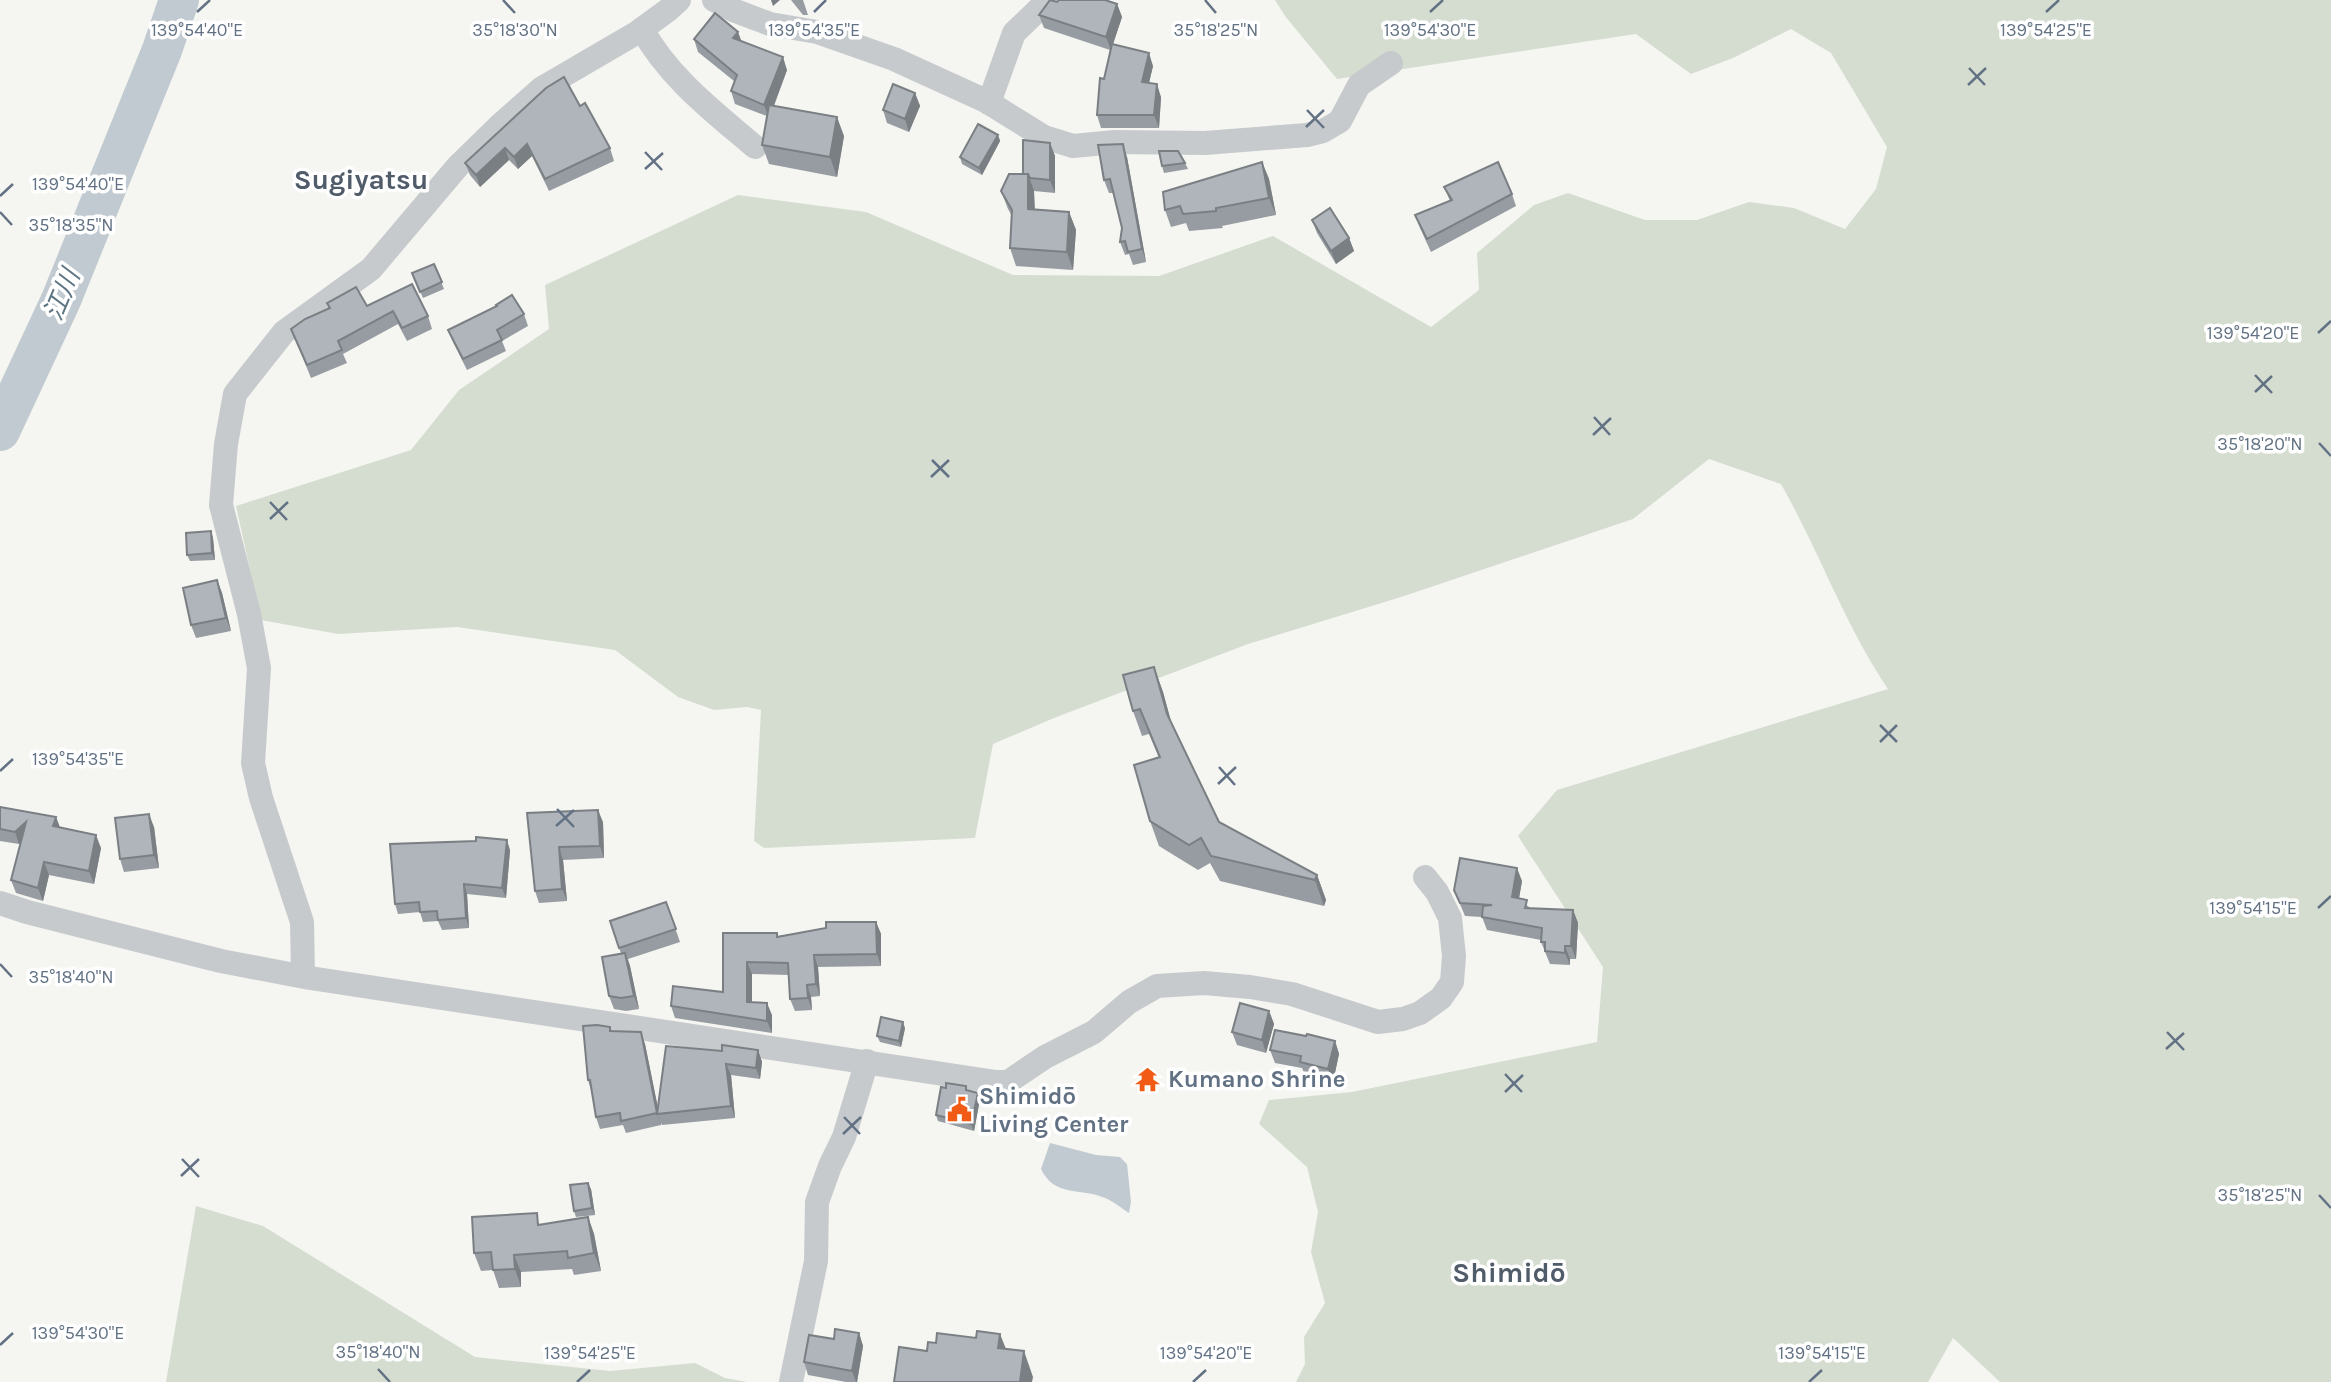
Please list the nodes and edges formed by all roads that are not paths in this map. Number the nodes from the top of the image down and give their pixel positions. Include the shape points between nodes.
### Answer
1 (679, 0) edge
2 (714, 0) edge
3 (1045, 0) edge
4 (642, 29) junction
5 (1391, 63) dead end
6 (989, 103) junction
7 (755, 147) dead end
8 (1425, 877) dead end
9 (0, 903) edge
10 (303, 976) junction
11 (867, 1061) junction
12 (791, 1382) edge

1 - 4 street
2 - 6 street via 770,24 817,32 894,59
3 - 6 street via 1014,33
4 - 7 street via 686,88
4 - 10 street via 542,88 499,126 458,166 371,269 284,332 235,394 221,505 259,668 253,763 302,922
5 - 6 street via 1359,85 1340,121 1307,135 1205,143 1073,145 1044,138
8 - 11 street via 1450,918 1452,982 1441,998 1403,1019 1378,1022 1292,994 1250,987 1157,986 1129,1002 1094,1032 1008,1082
9 - 10 street via 221,961
10 - 11 street
11 - 12 street via 844,1137 817,1202 816,1261

